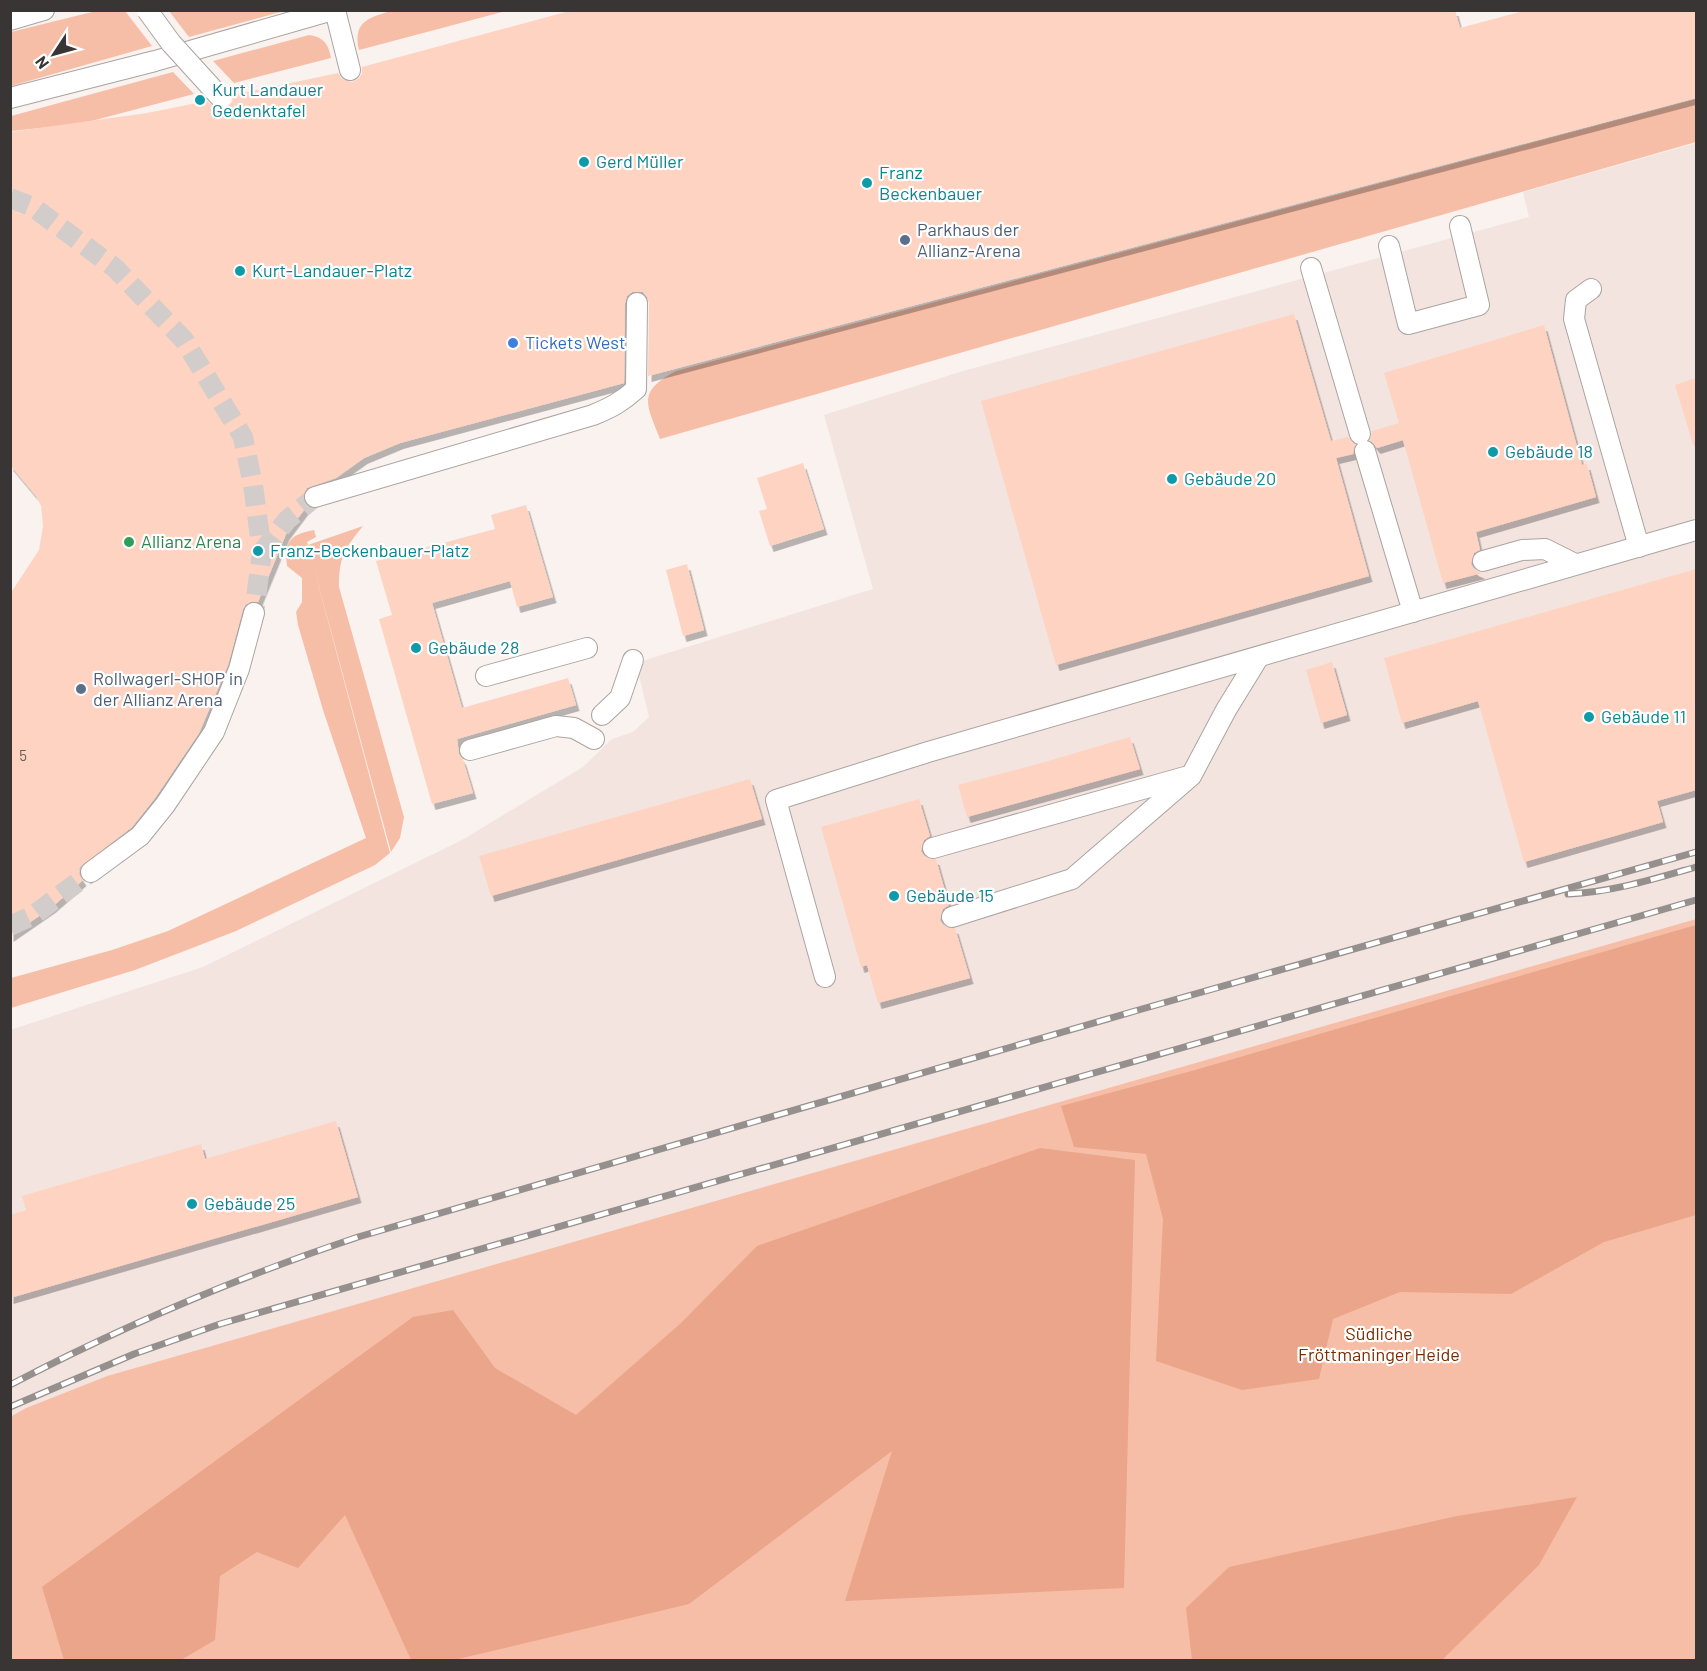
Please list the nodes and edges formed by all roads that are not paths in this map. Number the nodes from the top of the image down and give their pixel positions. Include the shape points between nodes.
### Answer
1 (44, 10) edge
2 (147, 10) edge
3 (334, 10) edge
4 (10, 20) edge
5 (350, 70) dead end
6 (10, 98) edge
7 (221, 98) dead end
8 (1460, 226) dead end
9 (1389, 246) dead end
10 (1311, 268) dead end
11 (1591, 289) dead end
12 (637, 303) dead end
13 (315, 497) tunnel mouth
14 (1696, 530) edge
15 (1639, 546) junction
16 (1483, 561) dead end
17 (1575, 564) junction
18 (254, 612) tunnel mouth
19 (1413, 612) junction
20 (587, 648) dead end
21 (1258, 658) junction
22 (633, 660) dead end
23 (486, 676) dead end
24 (602, 714) dead end
25 (594, 739) dead end
26 (470, 750) dead end
27 (1191, 776) junction
28 (933, 848) dead end
29 (91, 872) tunnel mouth
30 (952, 917) dead end
31 (825, 977) dead end

1 - 4 street
2 - 7 street, bridge
3 - 5 street
3 - 6 street
8 - 9 street via 1479,304 1408,324
10 - 19 street
11 - 15 street via 1576,300 1574,319
12 - 13 street via 636,389 624,401 612,408
14 - 15 street
15 - 17 street
16 - 17 street via 1522,550 1545,549
17 - 19 street
18 - 29 street via 239,669 214,732 140,836
19 - 21 street
20 - 23 street
21 - 27 street
21 - 31 street via 928,752 776,800
22 - 24 street via 620,698
25 - 26 street via 574,728 556,726
27 - 28 street
27 - 30 street via 1072,879

